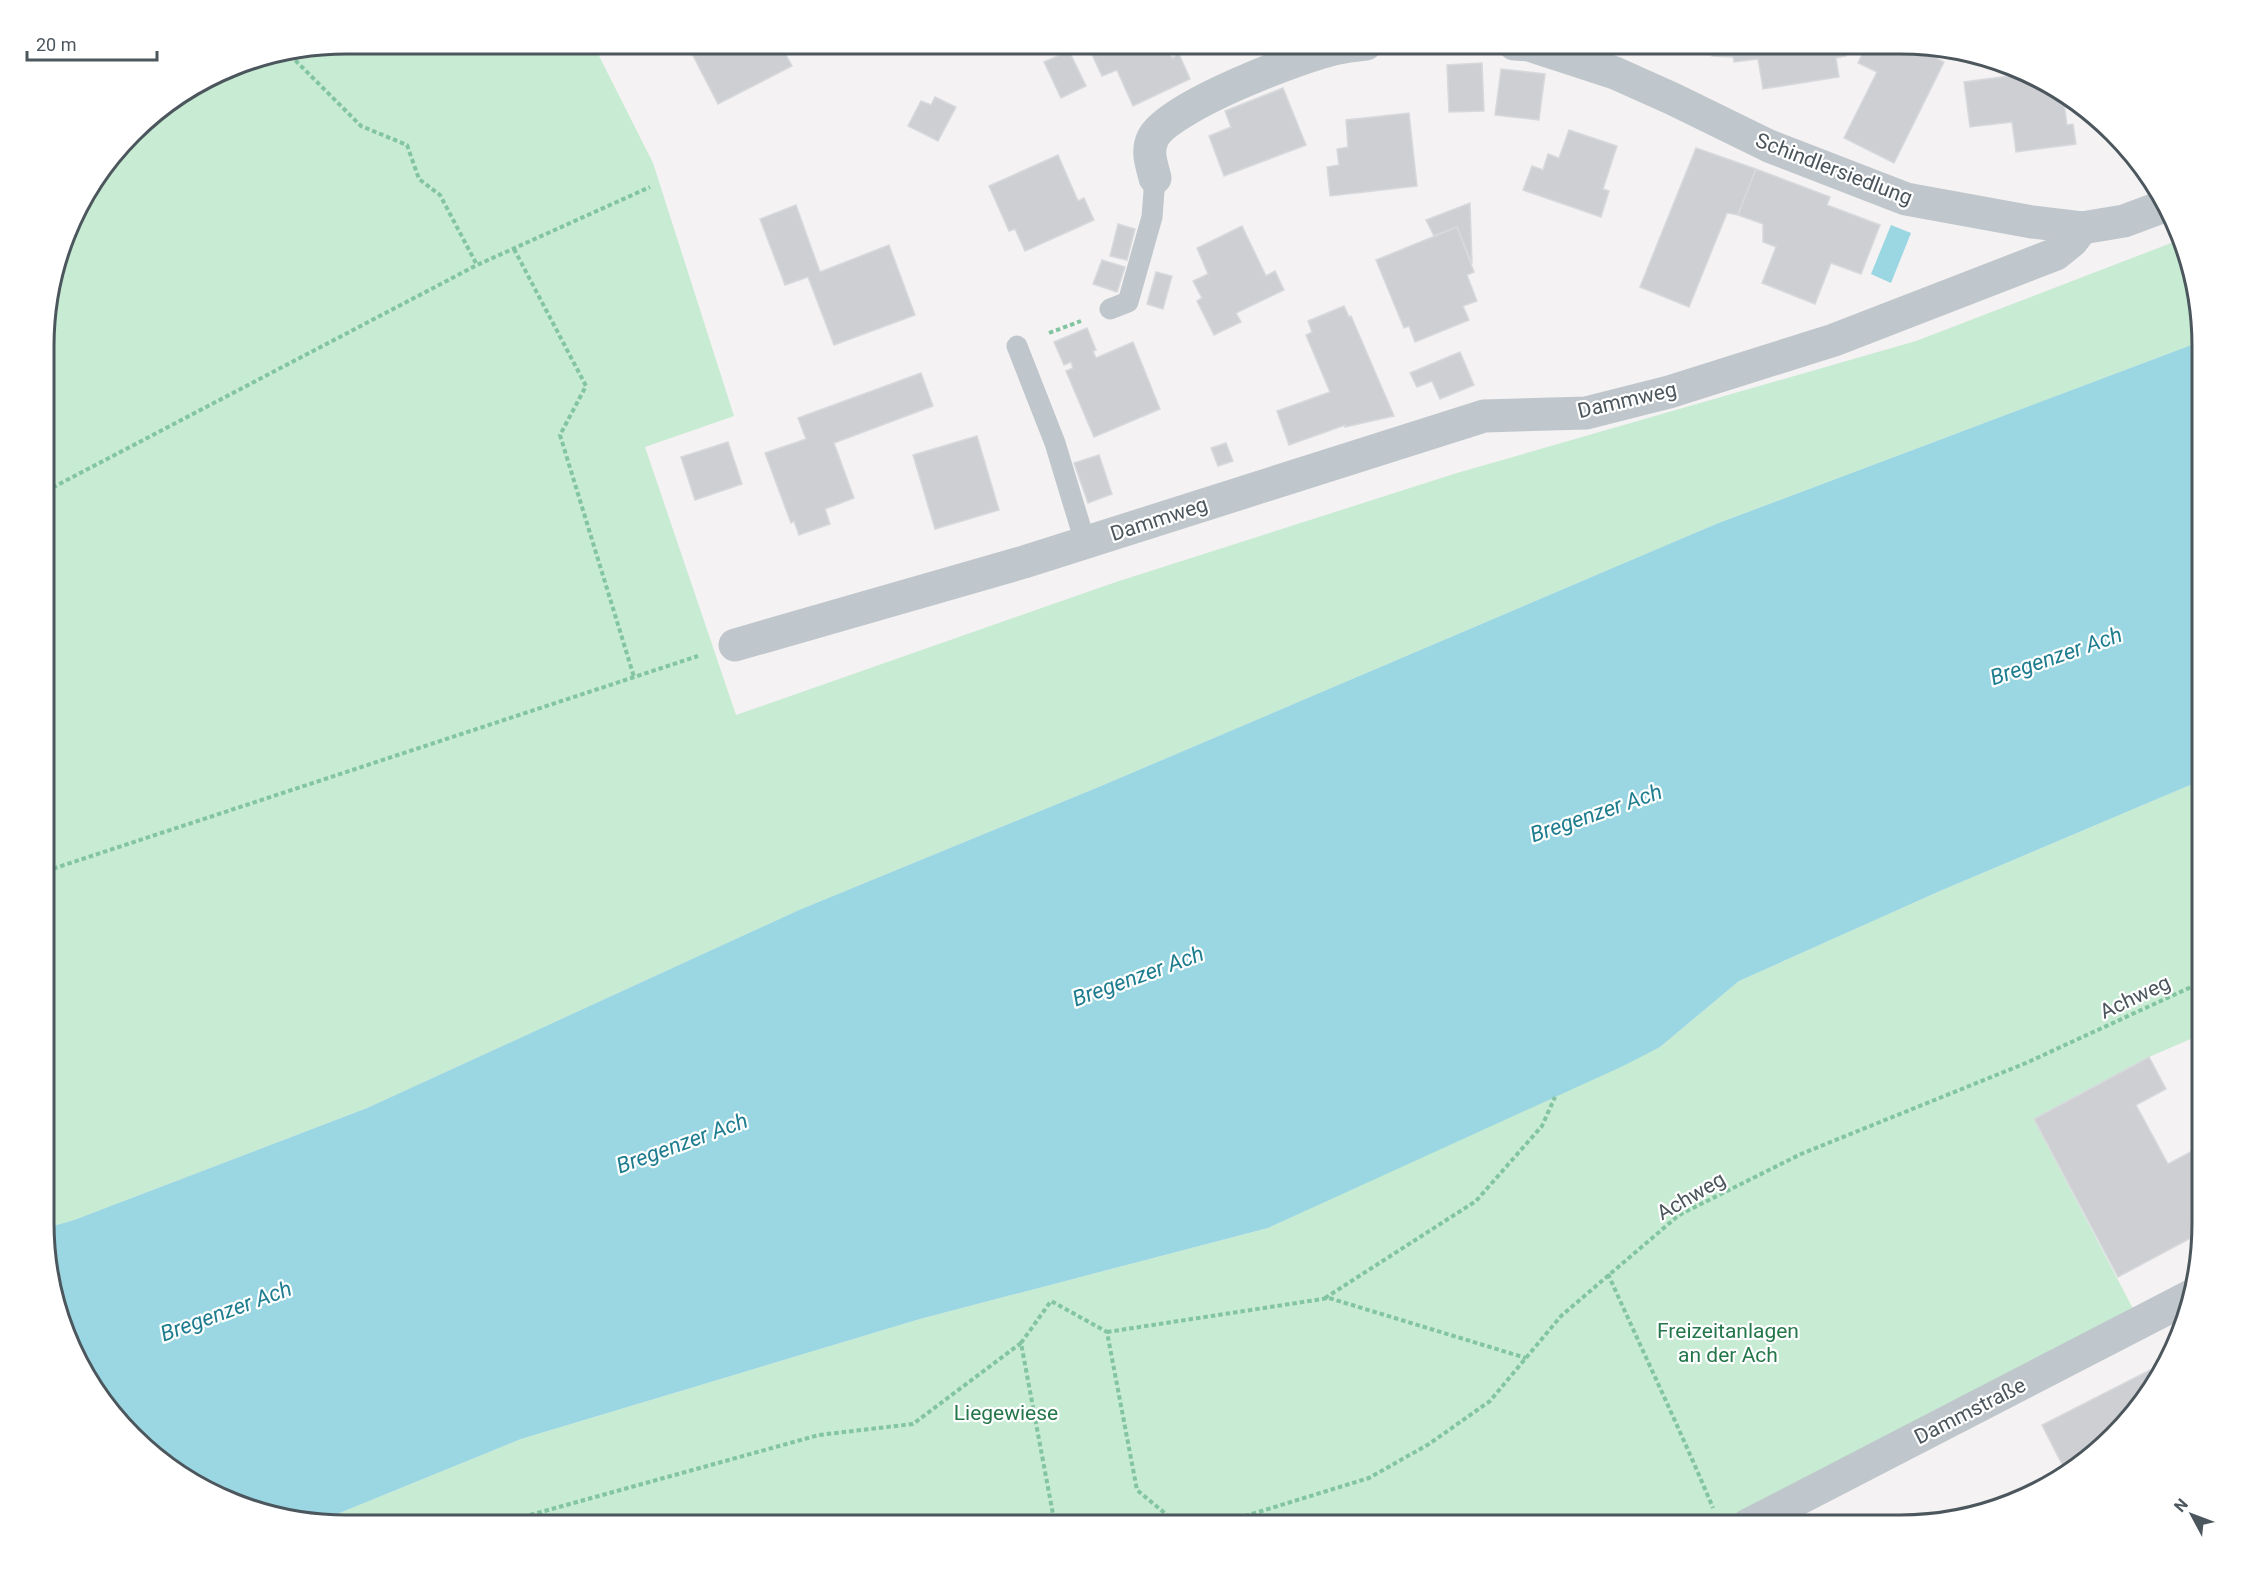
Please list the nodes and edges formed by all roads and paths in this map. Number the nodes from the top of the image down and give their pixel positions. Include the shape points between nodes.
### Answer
1 (1320, 54) edge
2 (1557, 54) edge
3 (294, 59) edge
4 (1155, 178) joint
5 (650, 187) dead end
6 (2158, 209) edge
7 (2082, 228) junction
8 (514, 249) junction
9 (477, 265) junction
10 (1110, 309) joint
11 (1017, 346) joint
12 (54, 487) edge
13 (1085, 542) junction
14 (735, 645) joint
15 (634, 676) junction
16 (54, 868) edge
17 (2192, 987) edge
18 (1555, 1097) dead end
19 (1608, 1274) junction
20 (1324, 1298) junction
21 (2181, 1301) edge
22 (1107, 1332) junction
23 (1021, 1343) junction
24 (1526, 1358) junction
25 (530, 1515) edge
26 (1052, 1515) edge
27 (1167, 1515) edge
28 (1249, 1515) edge
29 (1716, 1515) dead end
30 (1769, 1515) edge

1 - 4 street via 1202,100 1165,123 1153,137 1149,153
2 - 7 street, Schindlersiedlung via 1615,73 1769,146 1906,199
3 - 9 path via 361,126 407,145 419,179 440,195
4 - 10 lane via 1152,217 1128,302
5 - 8 path
6 - 7 street, Schindlersiedlung via 2124,221
7 - 13 street, Dammweg via 2056,254 1834,340 1669,392 1586,414 1484,416
8 - 9 path
8 - 15 path via 586,386 560,435
9 - 12 path
10 - 11 path
11 - 13 lane, Dammweg via 1054,443
13 - 14 street, Dammweg
14 - 15 path
15 - 16 path
17 - 19 path, Achweg via 2026,1063 1801,1154 1678,1215
18 - 20 path via 1542,1126 1476,1201
19 - 24 path, Achweg via 1560,1316
19 - 29 path
20 - 22 path
20 - 24 path
21 - 30 street, Dammstraße
22 - 23 path via 1051,1301
22 - 27 path via 1137,1490
23 - 25 path via 913,1424 819,1435
23 - 26 path
24 - 28 path, Achweg via 1490,1401 1429,1444 1369,1478

